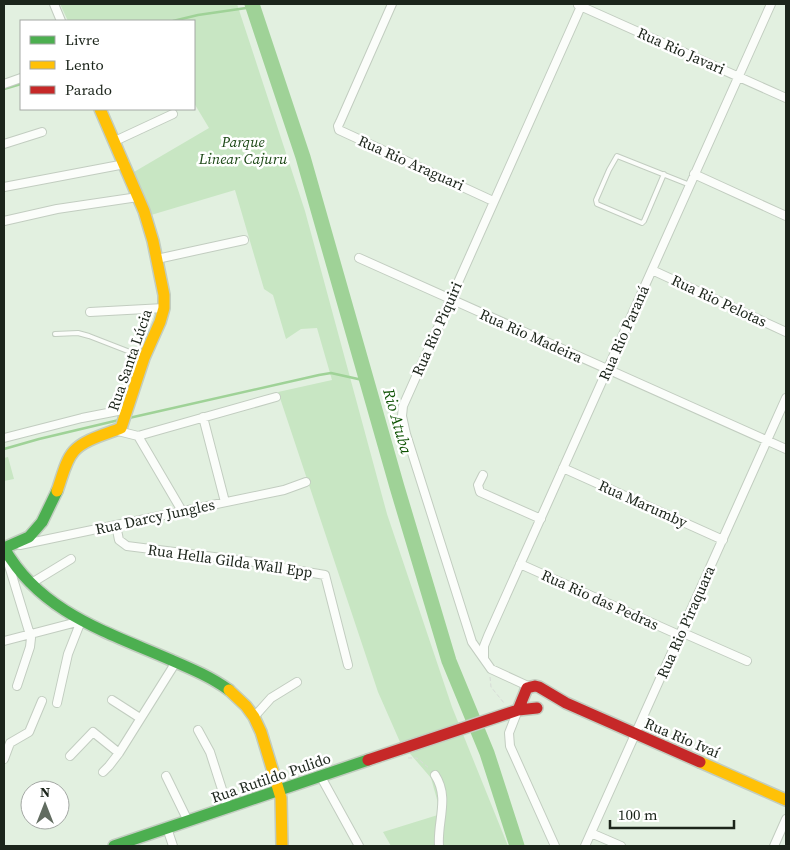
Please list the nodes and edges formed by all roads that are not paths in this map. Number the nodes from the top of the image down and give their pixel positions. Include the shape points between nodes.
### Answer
1 (54, 4) edge
2 (392, 4) edge
3 (580, 4) edge
4 (771, 4) edge
5 (61, 20) edge
6 (738, 77) junction
7 (20, 78) edge
8 (4, 84) edge
9 (786, 98) edge
10 (100, 110) edge
11 (172, 114) dead end
12 (42, 132) dead end
13 (115, 141) junction
14 (4, 144) edge
15 (125, 164) junction
16 (664, 174) junction
17 (694, 174) junction
18 (690, 184) junction
19 (4, 188) edge
20 (138, 196) junction
21 (493, 201) junction
22 (786, 216) edge
23 (4, 221) edge
24 (244, 240) dead end
25 (359, 258) dead end
26 (157, 259) junction
27 (652, 270) junction
28 (450, 299) junction
29 (164, 308) junction
30 (90, 312) dead end
31 (786, 332) edge
32 (55, 334) dead end
33 (144, 358) junction
34 (608, 370) junction
35 (276, 396) dead end
36 (786, 398) edge
37 (128, 409) junction
38 (203, 417) junction
39 (120, 428) junction
40 (138, 436) junction
41 (4, 438) edge
42 (767, 440) junction
43 (786, 449) edge
44 (563, 468) junction
45 (483, 475) dead end
46 (306, 482) dead end
47 (225, 502) junction
48 (182, 511) junction
49 (541, 518) junction
50 (116, 525) junction
51 (723, 540) junction
52 (4, 548) edge
53 (72, 559) dead end
54 (520, 564) junction
55 (30, 584) junction
56 (81, 621) junction
57 (30, 634) junction
58 (680, 634) junction
59 (4, 641) edge
60 (747, 661) dead end
61 (176, 662) junction
62 (486, 662) junction
63 (348, 665) dead end
64 (297, 682) dead end
65 (17, 686) dead end
66 (542, 690) junction
67 (527, 691) junction
68 (112, 700) dead end
69 (42, 701) dead end
70 (56, 702) dead end
71 (566, 703) junction
72 (540, 706) junction
73 (511, 713) junction
74 (254, 717) junction
75 (140, 718) junction
76 (198, 730) dead end
77 (635, 734) junction
78 (119, 754) junction
79 (70, 756) dead end
80 (4, 759) edge
81 (102, 772) dead end
82 (435, 775) road end
83 (166, 776) dead end
84 (320, 777) junction
85 (279, 791) junction
86 (786, 800) edge
87 (228, 808) junction
88 (786, 819) edge
89 (188, 821) junction
90 (167, 828) junction
91 (591, 833) junction
92 (114, 846) edge
93 (172, 846) edge
94 (282, 846) edge
95 (359, 846) edge
96 (439, 846) edge
97 (555, 846) edge
98 (585, 846) edge
99 (621, 846) edge
100 (774, 846) edge

1 - 5 street
2 - 21 street, Rua Rio Araguari via 339,130
3 - 6 street, Rua Rio Javari
3 - 21 street, Rua Rio Piquiri
4 - 6 street, Rua Rio Paraná
6 - 9 street, Rua Rio Javari
6 - 17 street, Rua Rio Paraná
7 - 8 street
10 - 13 street, Rua Santa Lúcia
11 - 13 street
12 - 14 street
13 - 15 street, Rua Santa Lúcia
15 - 19 street
15 - 20 street, Rua Santa Lúcia
16 - 16 lane via 642,223 597,204 616,156
16 - 18 lane
17 - 18 street, Rua Rio Paraná
17 - 22 street
18 - 27 street, Rua Rio Paraná
20 - 23 street
20 - 26 street, Rua Santa Lúcia
21 - 28 street, Rua Rio Piquiri
24 - 26 street
25 - 28 street, Rua Rio Madeira
26 - 29 street, Rua Santa Lúcia
27 - 31 street, Rua Rio Pelotas
27 - 34 street, Rua Rio Paraná
28 - 34 street, Rua Rio Madeira
28 - 62 street, Rua Rio Piquiri via 403,406 402,416 468,633
29 - 30 street
29 - 33 street, Rua Santa Lúcia
32 - 33 lane via 89,336
33 - 37 street, Rua Santa Lúcia
34 - 42 street, Rua Rio Madeira
34 - 44 street, Rua Rio Paraná
35 - 38 street
36 - 42 street, Rua Rio Piraquara
37 - 39 street, Rua Santa Lúcia
37 - 41 street
38 - 40 street
38 - 47 street
39 - 40 street
39 - 52 street, Rua Santa Lúcia via 75,450 42,522 29,537
40 - 48 street
42 - 43 street, Rua Rio Madeira
42 - 51 street, Rua Rio Piraquara
44 - 49 street, Rua Rio Paraná
44 - 51 street, Rua Marumby
45 - 49 street via 478,485 480,492
46 - 47 street, Rua Darcy Jungles
47 - 48 street, Rua Darcy Jungles
48 - 50 street, Rua Darcy Jungles
49 - 54 street, Rua Rio Paraná
50 - 52 street, Rua Darcy Jungles
50 - 63 street, Rua Hella Gilda Wall Epp via 119,540 127,546 325,574
51 - 58 street, Rua Rio Piraquara
52 - 55 street via 14,567
52 - 57 street
53 - 55 street
54 - 58 street, Rua Rio das Pedras
54 - 62 street, Rua Rio Paraná via 484,646
55 - 56 street
56 - 57 street
56 - 61 street
56 - 70 street via 68,654
57 - 59 street
57 - 65 street via 30,647
58 - 60 street, Rua Rio das Pedras
58 - 77 street, Rua Rio Piraquara
61 - 74 street via 228,689
61 - 75 street
62 - 67 street via 491,669
64 - 74 street via 271,698
66 - 67 street, Rua Rio Ivaí via 539,687
66 - 71 street, Rua Rio Ivaí
66 - 72 street via 545,697
67 - 72 street via 525,703 532,708
67 - 73 street
68 - 75 street
69 - 80 street via 30,732 10,743
71 - 72 street, Rua Rio Ivaí
71 - 77 street, Rua Rio Ivaí
72 - 73 street, Rua Rio Ivaí
73 - 84 street, Rua Rutildo Pulido
73 - 97 street via 510,746
74 - 85 street
75 - 78 street
76 - 87 street via 210,752
77 - 86 street, Rua Rio Ivaí
77 - 91 street, Rua Rio Piraquara
78 - 79 street via 93,732
78 - 81 street
82 - 96 street via 443,792
83 - 89 street
84 - 85 street, Rua Rutildo Pulido
84 - 95 street
85 - 87 street, Rua Rutildo Pulido
85 - 94 street
87 - 89 street, Rua Rutildo Pulido
88 - 100 street
89 - 90 street, Rua Rutildo Pulido
90 - 92 street, Rua Rutildo Pulido
90 - 93 street
91 - 98 street, Rua Rio Piraquara
91 - 99 street

